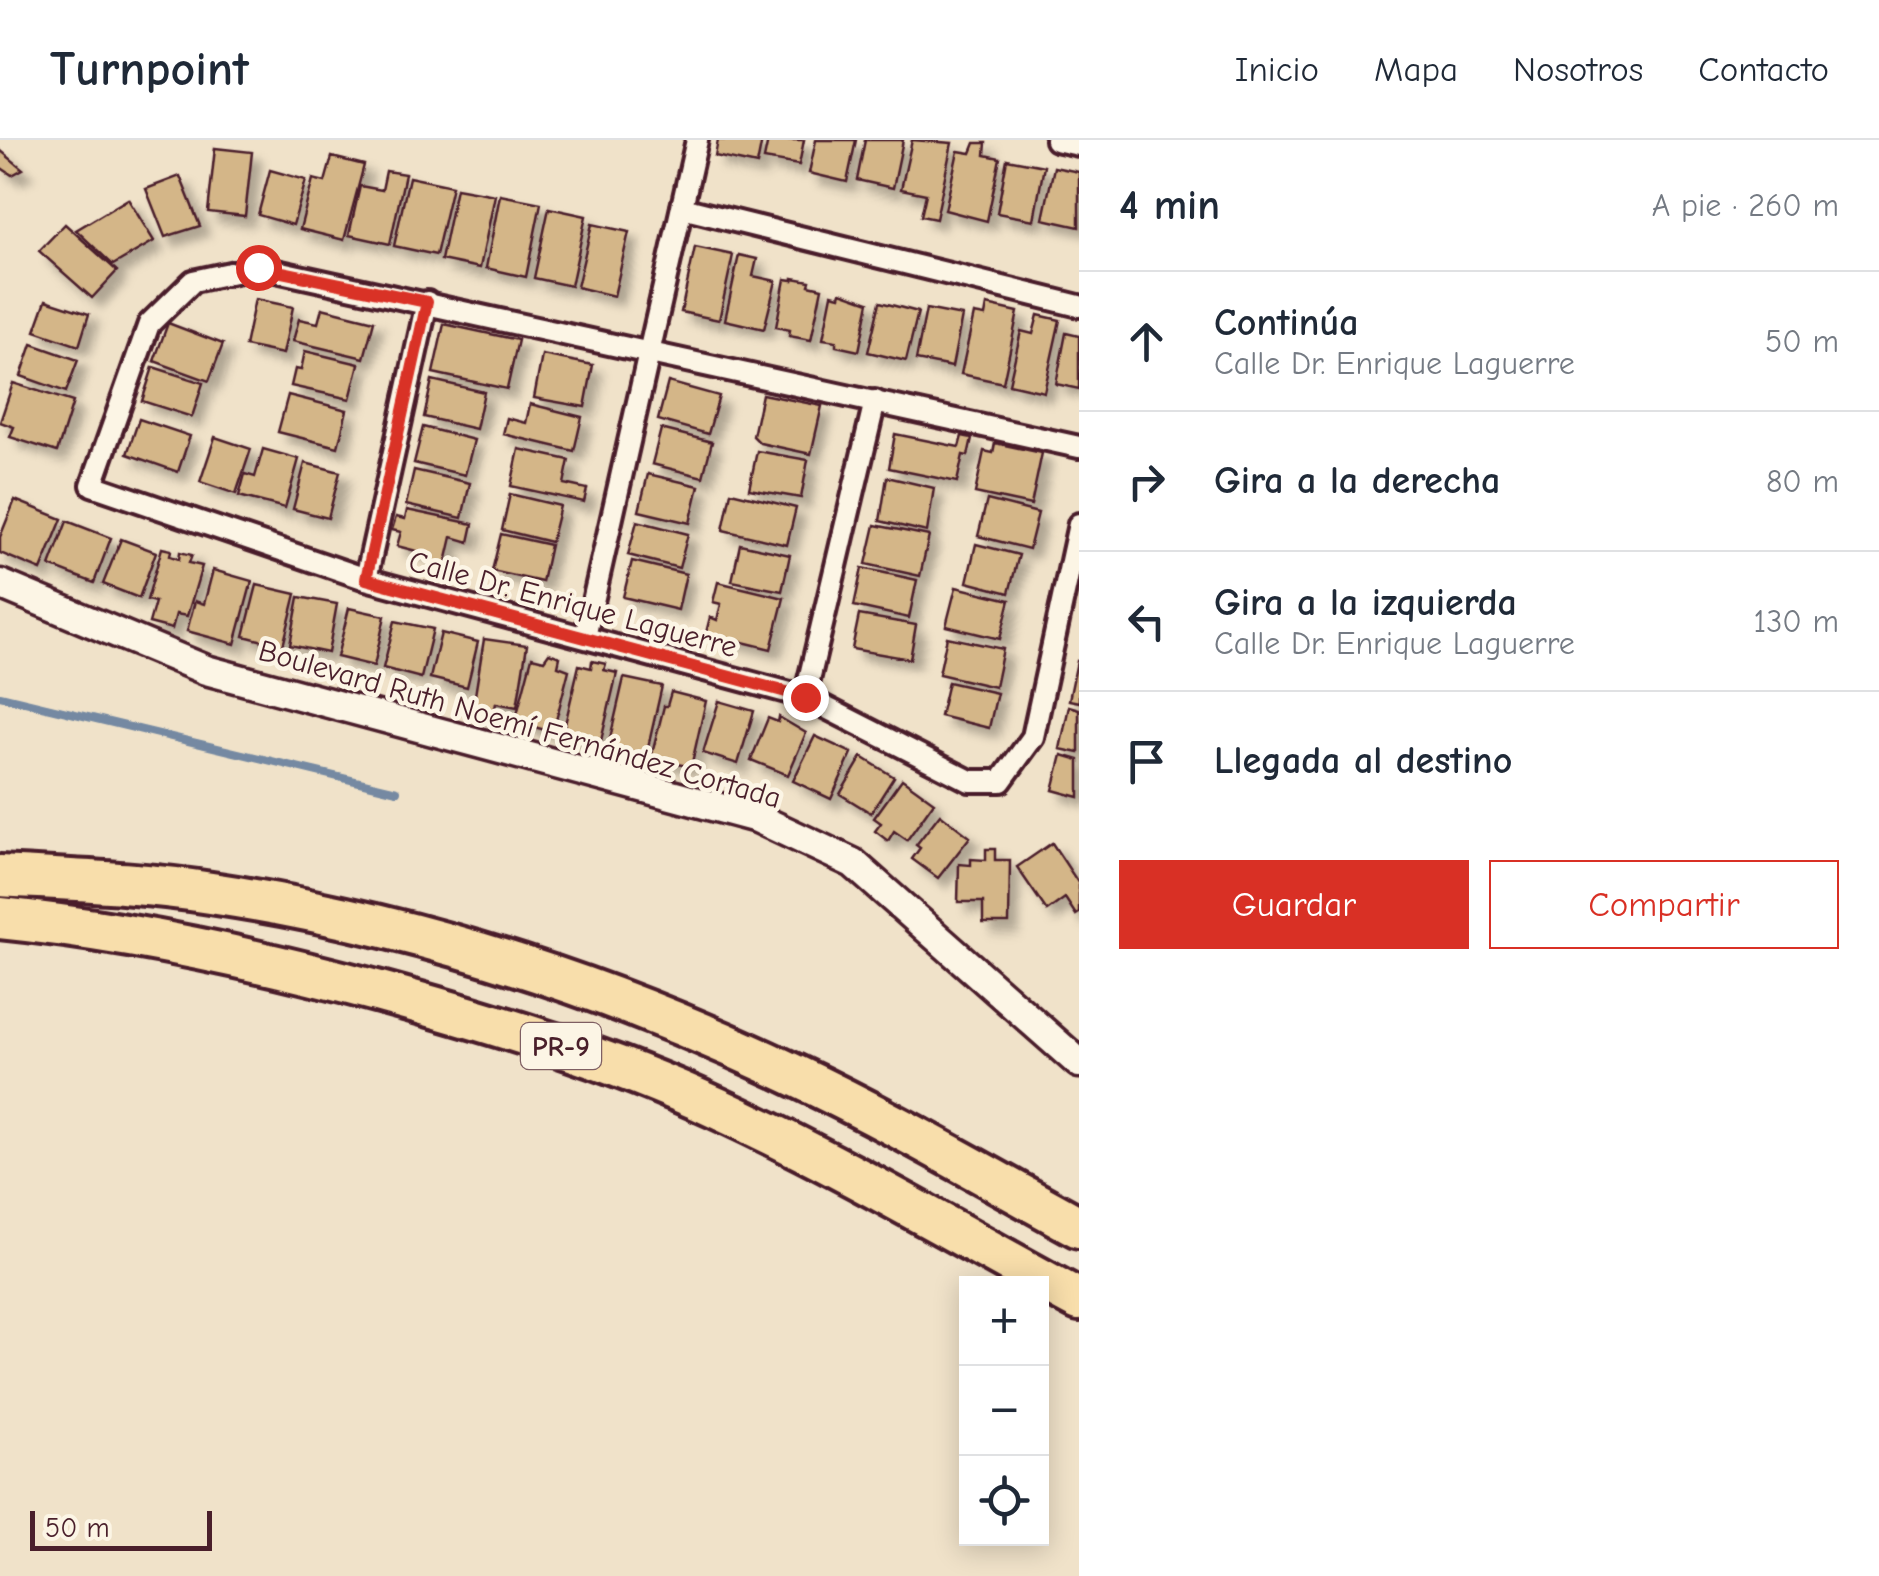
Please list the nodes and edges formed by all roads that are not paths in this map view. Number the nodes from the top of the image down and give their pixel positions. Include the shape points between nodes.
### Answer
1 (697, 140) edge
2 (1056, 140) edge
3 (1079, 145) edge
4 (682, 208) junction
5 (427, 302) junction
6 (1079, 306) edge
7 (650, 352) junction
8 (875, 401) junction
9 (1079, 447) edge
10 (1079, 524) edge
11 (366, 579) junction
12 (0, 584) edge
13 (586, 638) junction
14 (805, 697) junction
15 (0, 876) edge
16 (0, 918) edge
17 (1079, 1063) edge
18 (1079, 1227) edge
19 (1079, 1300) edge

1 - 4 street
2 - 3 street
4 - 6 street
4 - 7 street
5 - 7 street, Calle Dr. Enrique Laguerre
5 - 11 street
5 - 11 street, Calle Dr. Enrique Laguerre via 258,267 193,281 148,324 92,485
7 - 8 street, Calle Dr. Enrique Laguerre
7 - 13 street
8 - 9 street, Calle Dr. Enrique Laguerre
8 - 14 street
10 - 14 street, Calle Dr. Enrique Laguerre via 1033,738 1001,781 970,781
11 - 13 street, Calle Dr. Enrique Laguerre
12 - 17 street, Boulevard Ruth Noemí Fernández Cortada via 206,670 757,818 853,863
13 - 14 street, Calle Dr. Enrique Laguerre
15 - 18 highway, PR-9 via 210,892 376,925 522,966 794,1075
16 - 19 highway, PR-9 via 234,955 552,1043 731,1115

